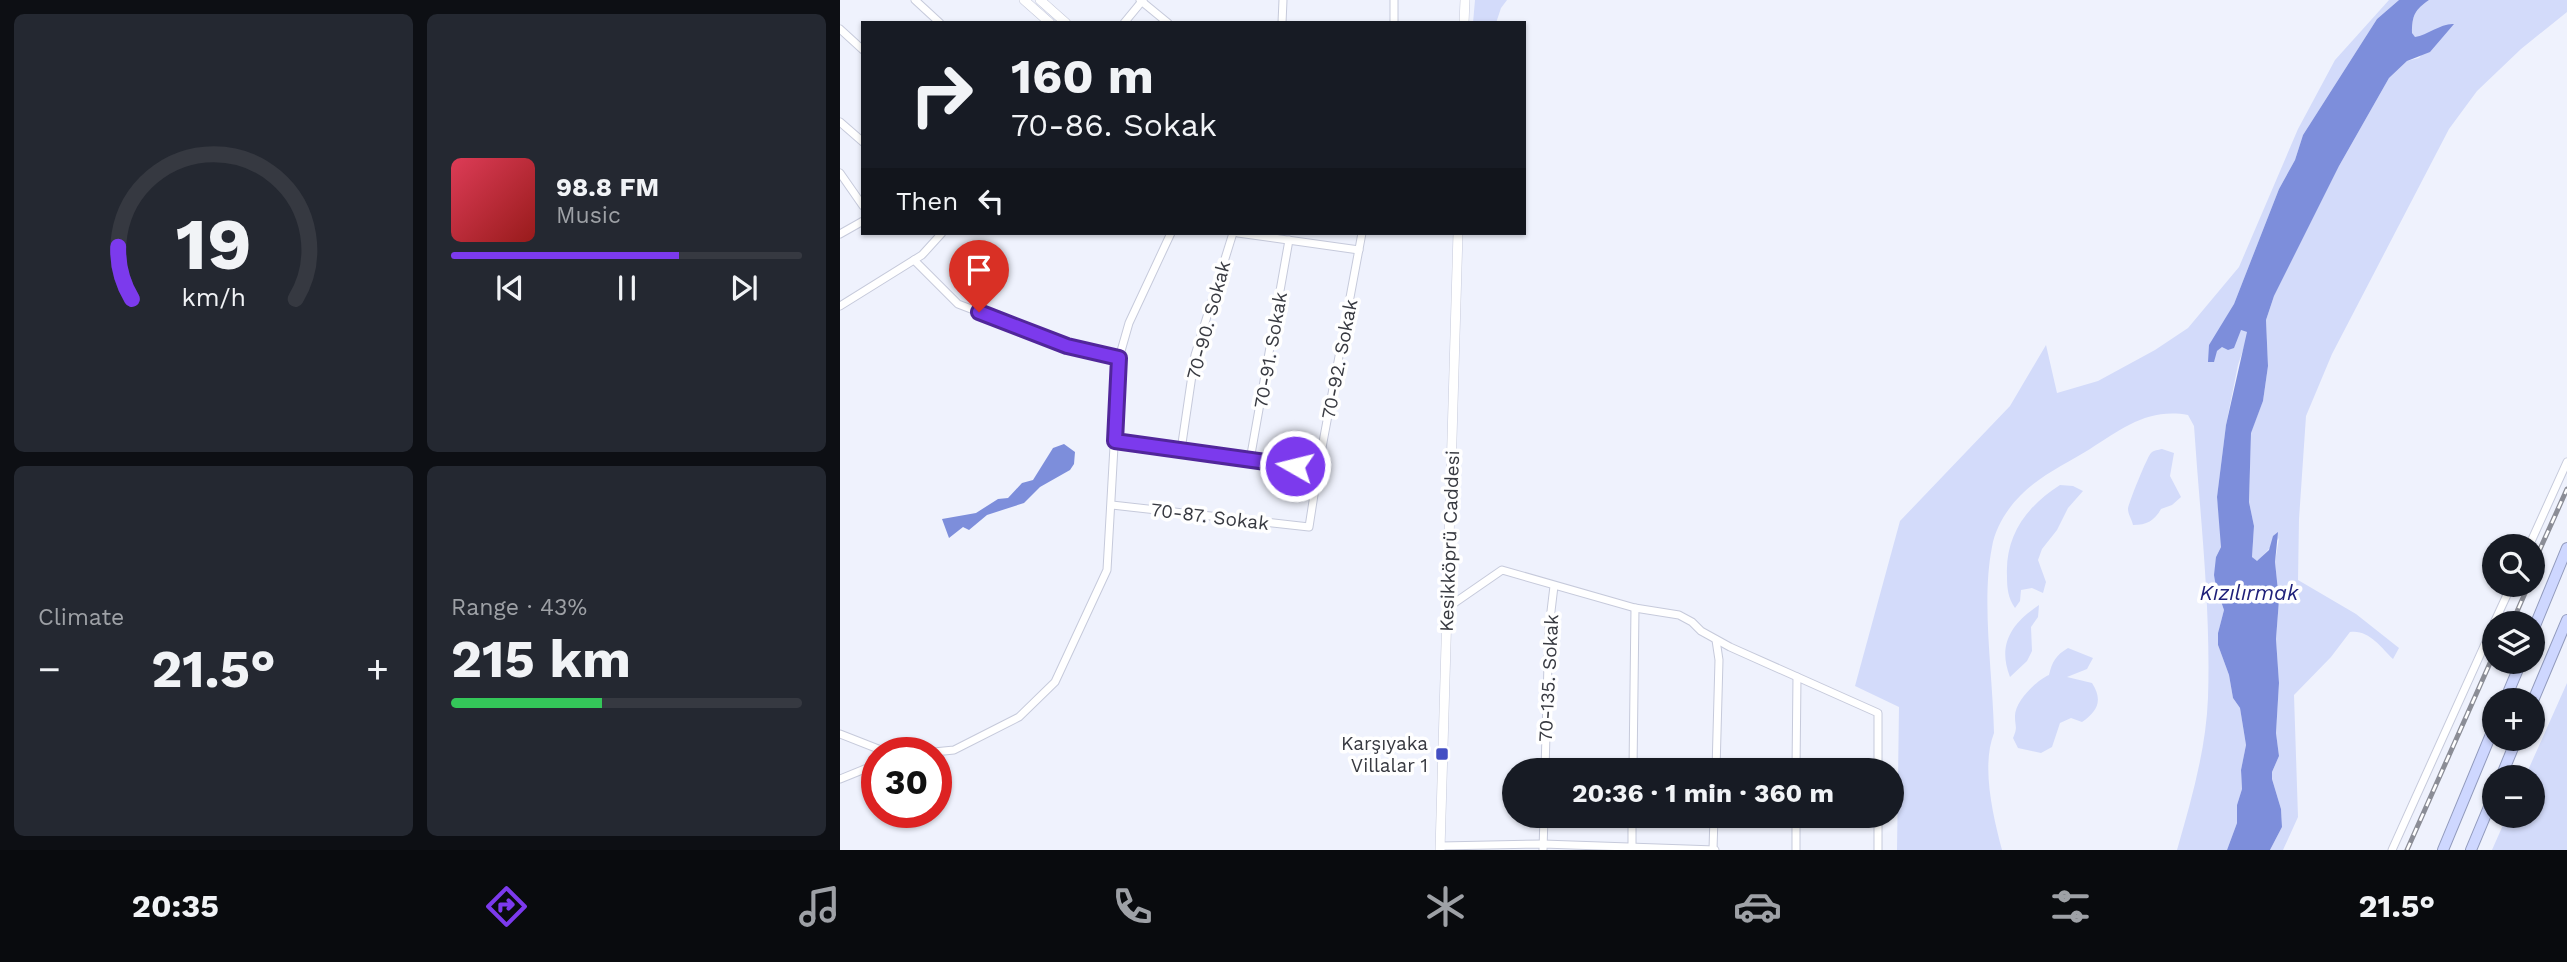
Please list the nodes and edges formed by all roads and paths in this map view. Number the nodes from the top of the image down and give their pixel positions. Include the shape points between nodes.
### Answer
1 (915, 0) edge
2 (1024, 0) edge
3 (1040, 0) edge
4 (1142, 0) edge
5 (1283, 0) edge
6 (1394, 0) edge
7 (1465, 0) edge
8 (938, 21) edge
9 (1048, 21) edge
10 (1064, 21) edge
11 (1126, 21) edge
12 (1166, 21) edge
13 (1282, 21) edge
14 (1394, 21) edge
15 (1464, 21) edge
16 (840, 29) edge
17 (861, 48) edge
18 (840, 122) edge
19 (861, 140) edge
20 (840, 173) edge
21 (861, 203) edge
22 (861, 222) edge
23 (840, 234) edge
24 (940, 235) edge
25 (1170, 235) edge
26 (1232, 235) edge
27 (1253, 235) edge
28 (1362, 235) edge
29 (1458, 235) edge
30 (1289, 240) junction
31 (1359, 250) junction
32 (914, 260) junction
33 (840, 306) edge
34 (1119, 358) junction
35 (1115, 441) junction
36 (1181, 450) junction
37 (1250, 460) junction
38 (2567, 462) edge
39 (1318, 469) junction
40 (1112, 505) junction
41 (1309, 527) joint
42 (2534, 534) edge
43 (2567, 548) edge
44 (1553, 586) junction
45 (1447, 608) junction
46 (1635, 608) junction
47 (2541, 611) edge
48 (2567, 620) edge
49 (1716, 640) junction
50 (2482, 651) edge
51 (1797, 677) junction
52 (2538, 688) edge
53 (840, 734) edge
54 (861, 742) edge
55 (952, 750) edge
56 (2484, 751) edge
57 (1545, 758) edge
58 (1633, 758) edge
59 (1716, 758) edge
60 (1796, 758) edge
61 (1878, 758) edge
62 (861, 770) edge
63 (840, 779) edge
64 (2482, 824) edge
65 (1544, 828) edge
66 (1632, 828) edge
67 (1714, 828) edge
68 (1796, 828) edge
69 (1878, 828) edge
70 (1543, 847) edge
71 (1441, 848) edge
72 (1632, 849) edge
73 (1714, 850) edge
74 (1796, 850) edge
75 (1878, 850) edge
76 (2392, 850) edge
77 (2444, 850) edge
78 (2471, 850) edge

1 - 8 street
2 - 9 street
3 - 10 street
4 - 11 street
4 - 12 street
5 - 13 street
6 - 14 street
7 - 15 street
16 - 17 street
18 - 19 street
20 - 21 street
22 - 23 street
24 - 32 street
25 - 34 street via 1129,323
26 - 36 street, 70-90. Sokak via 1195,355
27 - 30 street
28 - 31 street, 70-92. Sokak
29 - 45 street, Kesikköprü Caddesi
30 - 31 street
30 - 37 street, 70-91. Sokak
31 - 39 street, 70-92. Sokak
32 - 33 street
32 - 34 street via 958,304 1067,346
34 - 35 street
35 - 36 street
35 - 40 street
36 - 37 street
37 - 39 street
38 - 42 street
39 - 41 street, 70-92. Sokak
40 - 41 street, 70-87. Sokak
40 - 55 street via 1107,570 1055,682 1019,717
43 - 47 highway
44 - 45 street via 1502,570
44 - 46 street
44 - 57 street, 70-135. Sokak
45 - 71 street, Kesikköprü Caddesi
46 - 49 street via 1679,615
46 - 58 street
48 - 52 highway
49 - 51 street
49 - 59 street
50 - 76 street
51 - 60 street
51 - 61 street via 1878,713
53 - 54 street
56 - 77 highway
62 - 63 street
64 - 78 highway
65 - 70 street
66 - 72 street
67 - 73 street
68 - 74 street
69 - 75 street
70 - 71 street
70 - 72 street
72 - 73 street

